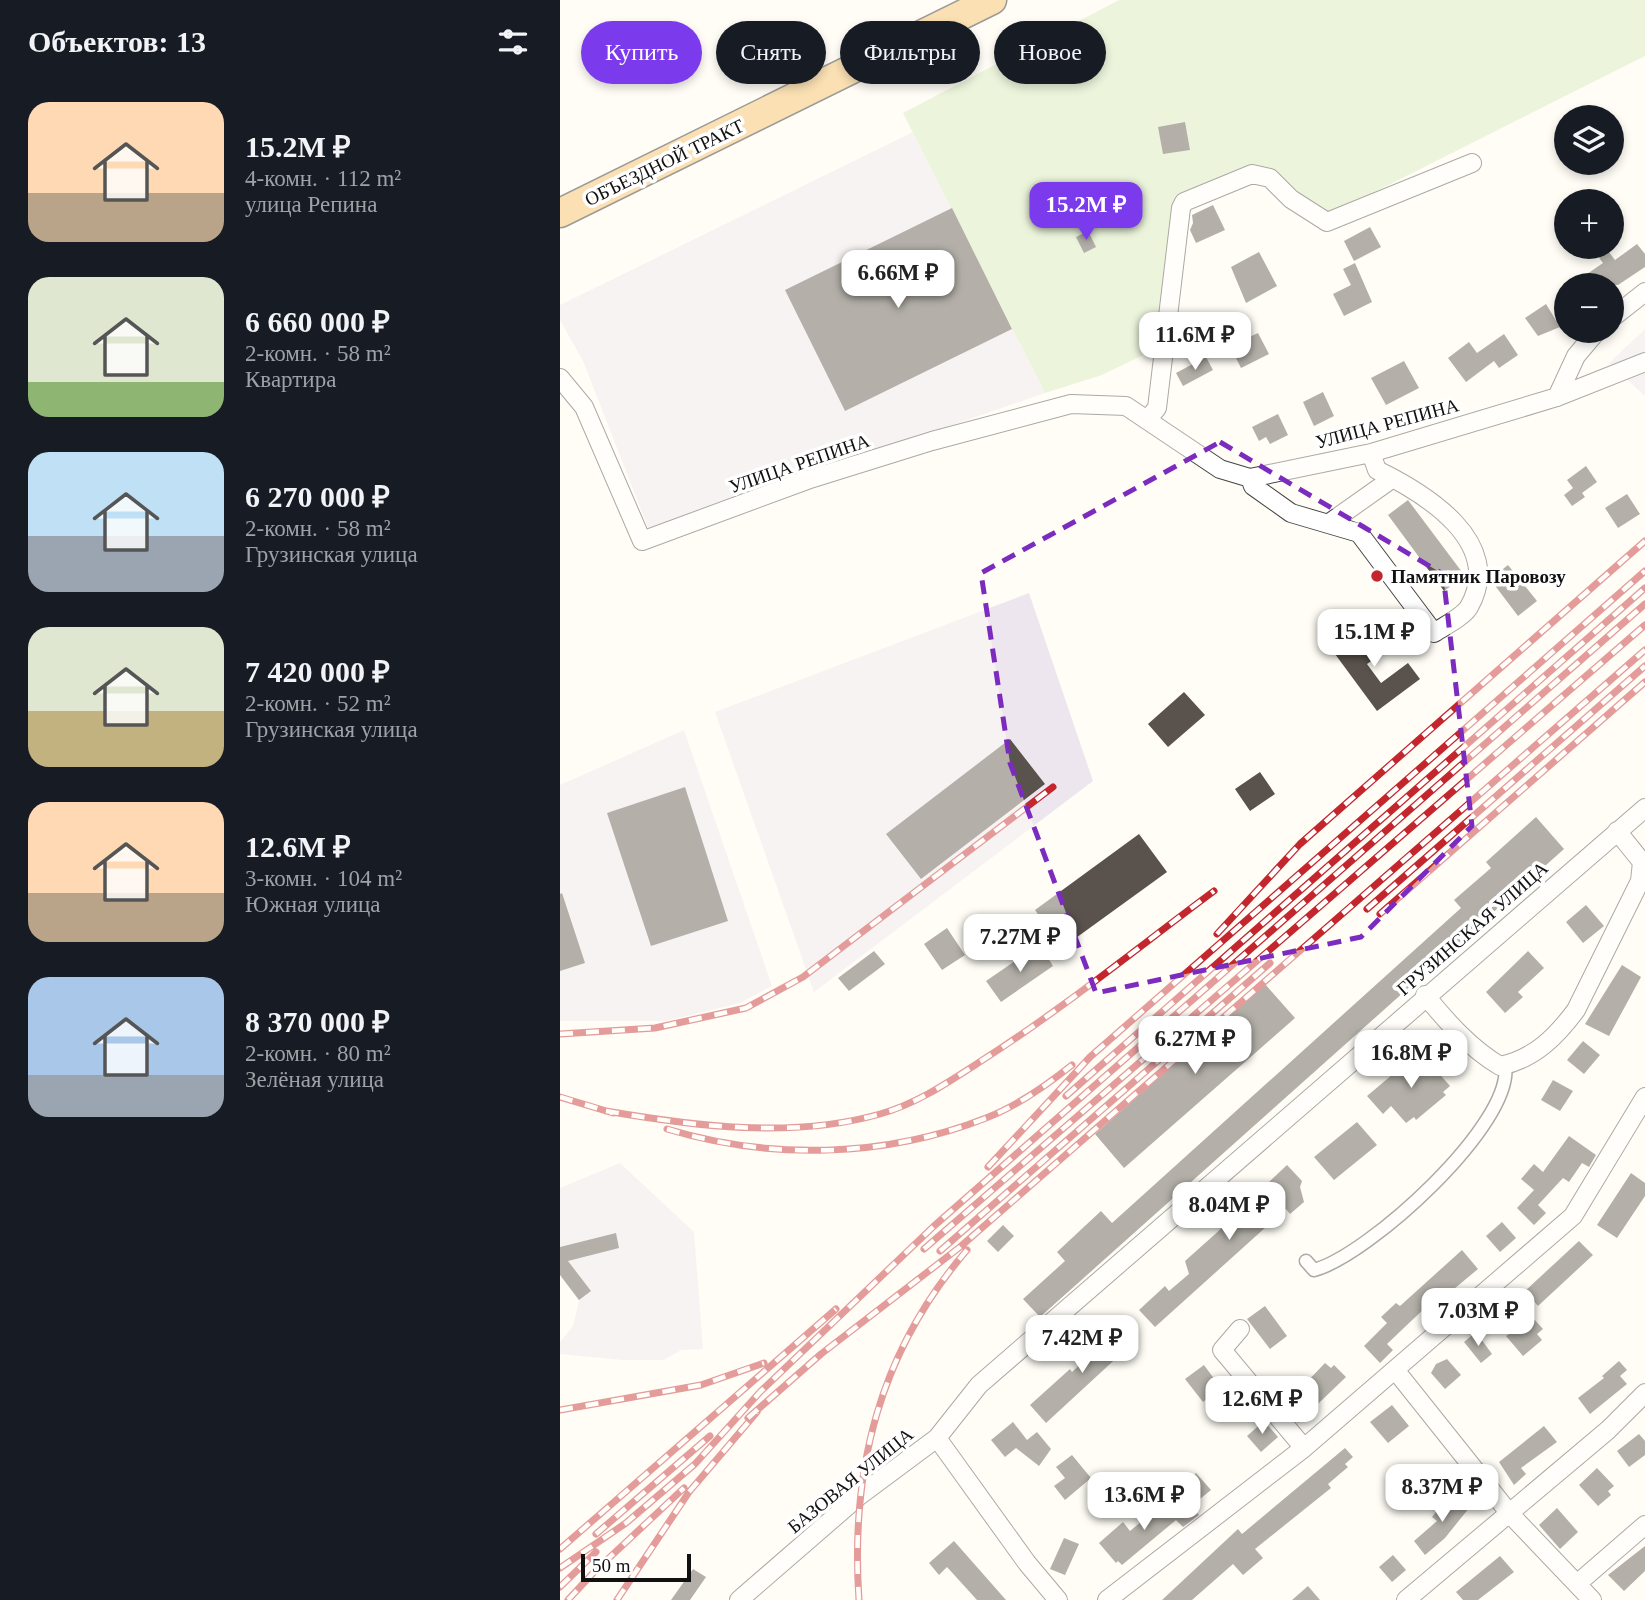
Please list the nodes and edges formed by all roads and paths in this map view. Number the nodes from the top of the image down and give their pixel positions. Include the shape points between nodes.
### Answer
1 (992, 0) edge
2 (1472, 163) dead end
3 (560, 213) edge
4 (1645, 292) edge
5 (1624, 309) edge
6 (1587, 343) edge
7 (1645, 362) edge
8 (560, 378) edge
9 (1557, 397) junction
10 (1147, 420) junction
11 (1371, 453) junction
12 (1250, 478) junction
13 (1393, 478) junction
14 (1328, 524) junction
15 (1645, 808) edge
16 (1617, 831) junction
17 (1425, 995) junction
18 (1505, 1065) junction
19 (1645, 1097) edge
20 (1306, 1261) dead end
21 (1240, 1329) dead end
22 (1396, 1371) junction
23 (979, 1385) joint
24 (1645, 1393) edge
25 (937, 1438) junction
26 (1304, 1448) junction
27 (1510, 1514) junction
28 (1645, 1525) edge
29 (1578, 1583) junction
30 (739, 1600) edge
31 (1058, 1600) edge
32 (1107, 1600) edge
33 (1406, 1600) edge
34 (1592, 1600) edge

1 - 3 highway, ОБЪЕЗДНОЙ ТРАКТ
2 - 10 street via 1327,222 1291,200 1270,178 1252,174 1184,202 1157,408
4 - 5 street
6 - 9 street
7 - 9 street, УЛИЦА РЕПИНА
8 - 10 street, УЛИЦА РЕПИНА via 584,407 642,541 807,480 1071,404 1126,406
9 - 11 street, УЛИЦА РЕПИНА
10 - 12 street, УЛИЦА РЕПИНА via 1220,469
11 - 12 street, УЛИЦА РЕПИНА
11 - 13 street via 1377,470
12 - 14 street via 1253,486 1291,513
13 - 14 street
13 - 14 street via 1436,504 1472,546 1478,578 1468,608 1434,633 1359,534
15 - 16 street, ГРУЗИНСКАЯ УЛИЦА
16 - 17 street, ГРУЗИНСКАЯ УЛИЦА
16 - 18 street via 1642,862 1629,909 1564,1027 1522,1062
17 - 18 street via 1484,1056
17 - 23 street, ГРУЗИНСКАЯ УЛИЦА
18 - 20 street via 1508,1079 1501,1100 1453,1164 1382,1231 1327,1267 1314,1270
19 - 22 street via 1573,1216
21 - 26 street via 1222,1350
22 - 26 street
22 - 27 street
23 - 25 street, БАЗОВАЯ УЛИЦА
24 - 27 street
25 - 30 street, БАЗОВАЯ УЛИЦА via 859,1496
25 - 31 street
26 - 32 street
27 - 29 street
27 - 33 street
28 - 29 street
29 - 34 street

